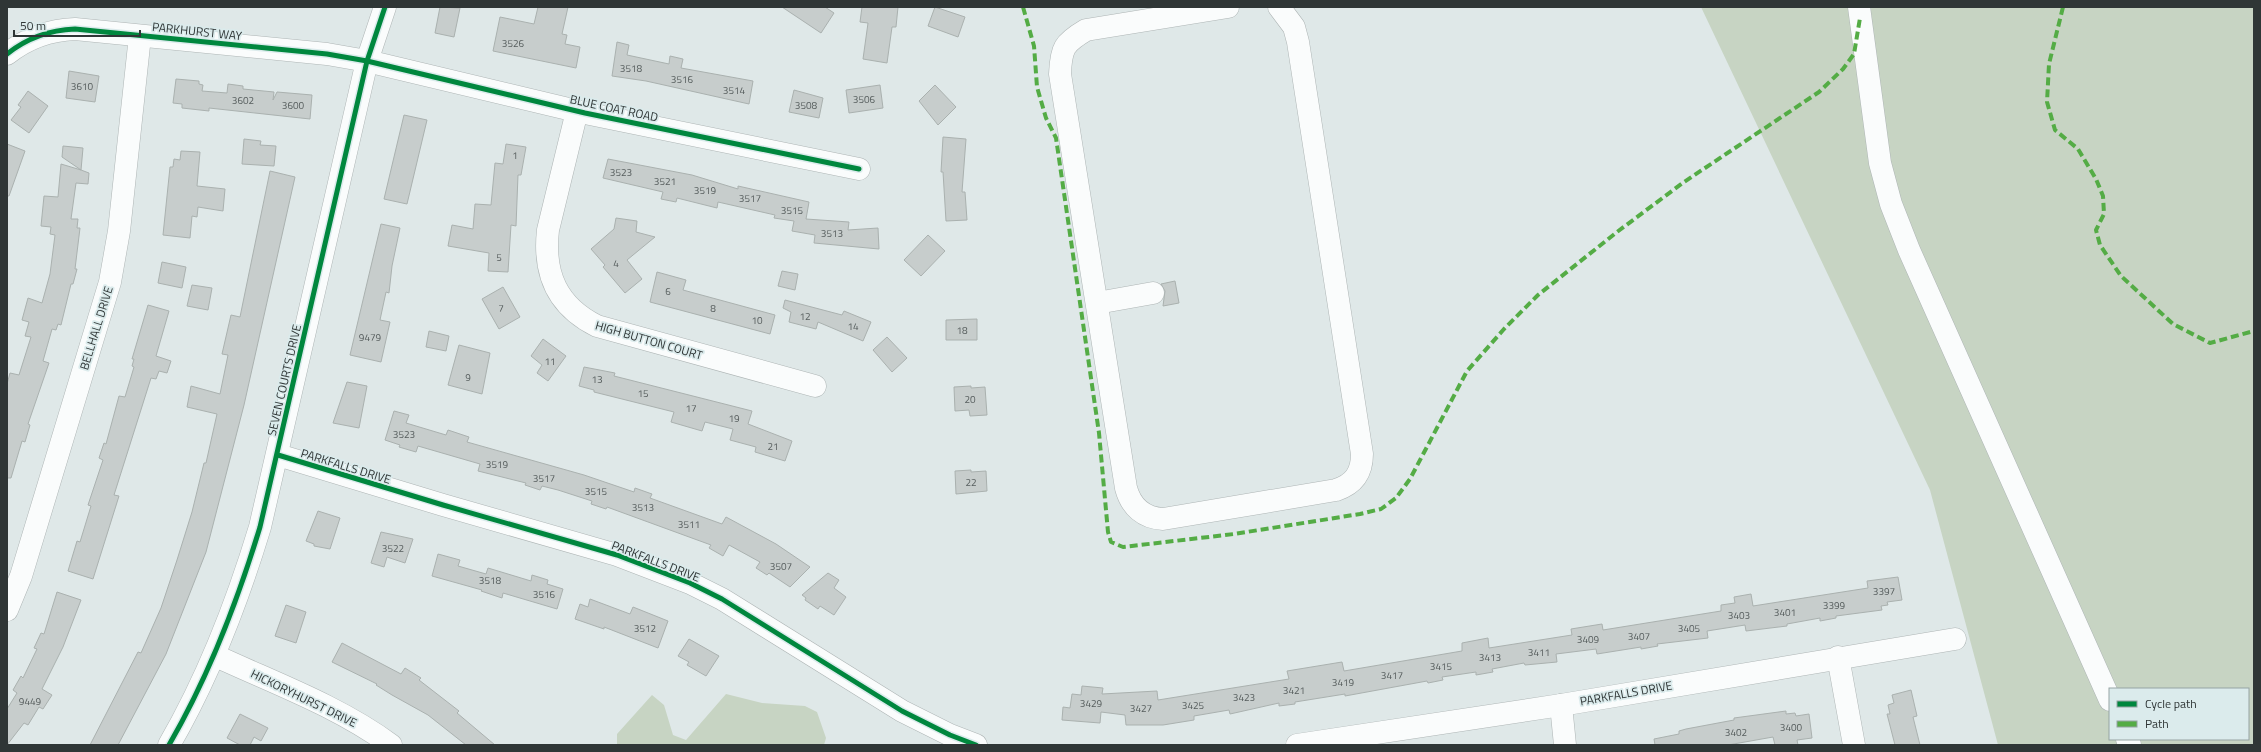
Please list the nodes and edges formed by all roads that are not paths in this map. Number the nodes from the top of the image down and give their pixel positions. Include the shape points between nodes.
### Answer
1 (384, 7) edge
2 (1228, 7) edge
3 (1279, 7) edge
4 (1859, 7) edge
5 (1147, 13) edge
6 (140, 36) junction
7 (7, 54) edge
8 (367, 61) junction
9 (577, 111) junction
10 (859, 169) dead end
11 (1153, 293) dead end
12 (1097, 303) junction
13 (815, 386) dead end
14 (278, 455) junction
15 (7, 610) edge
16 (1955, 639) dead end
17 (216, 656) junction
18 (1838, 657) junction
19 (2109, 698) edge
20 (1561, 705) junction
21 (1305, 744) edge
22 (169, 745) edge
23 (391, 745) edge
24 (976, 745) edge
25 (1565, 745) edge
26 (1854, 745) edge

1 - 8 street, SEVEN COURTS DRIVE
2 - 5 street
3 - 12 street via 1294,27 1298,42 1362,454 1362,466 1357,478 1348,486 1336,490 1163,519 1151,518 1142,513 1128,497 1126,488
4 - 19 street via 1874,127 1891,204 1909,250
5 - 12 street via 1086,30 1070,40 1061,59 1060,74
6 - 7 street, PARKHURST WAY via 60,29 32,38
6 - 8 street, PARKHURST WAY via 327,54
6 - 15 street, BELLHALL DRIVE via 119,232 110,282 21,576
8 - 9 street, BLUE COAT ROAD
8 - 14 street, SEVEN COURTS DRIVE
9 - 10 street, BLUE COAT ROAD
9 - 13 street, HIGH BUTTON COURT via 546,245 549,272 568,305 597,326
11 - 12 street
14 - 17 street, SEVEN COURTS DRIVE via 243,582
14 - 24 street, PARKFALLS DRIVE via 617,555 690,583 722,599 902,711
16 - 18 street, PARKFALLS DRIVE
17 - 22 street, SEVEN COURTS DRIVE
17 - 23 street, HICKORYHURST DRIVE via 327,707 372,731
18 - 20 street, PARKFALLS DRIVE
18 - 26 street
20 - 21 street, PARKFALLS DRIVE
20 - 25 street

